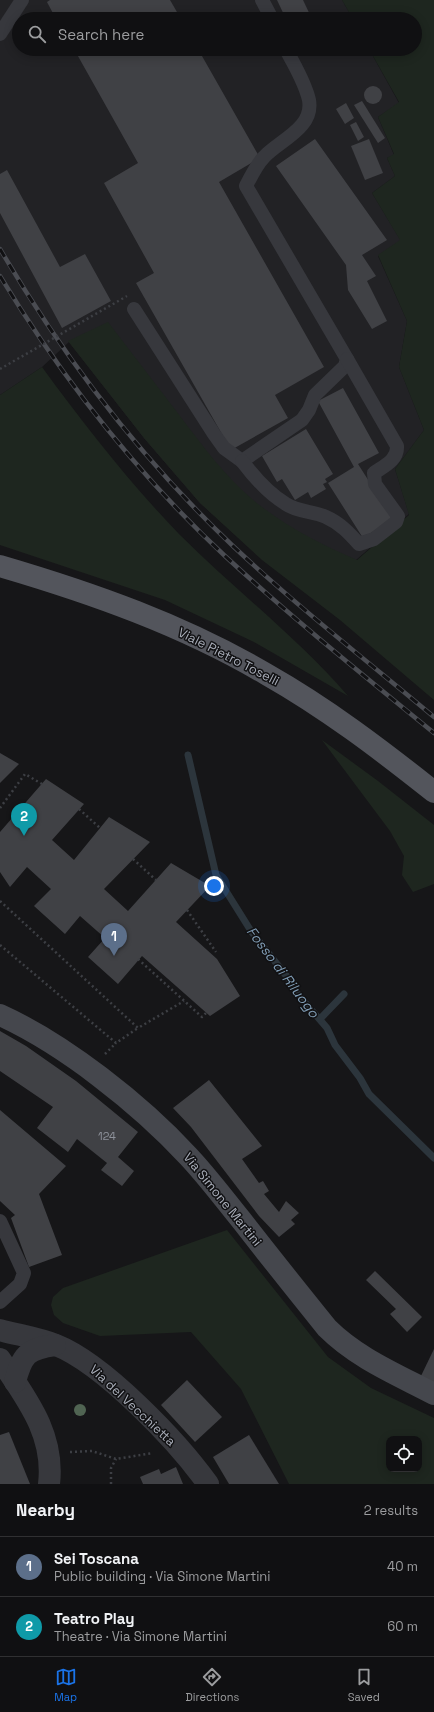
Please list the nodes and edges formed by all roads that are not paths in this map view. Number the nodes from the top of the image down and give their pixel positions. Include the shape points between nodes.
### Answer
1 (22, 0) edge
2 (262, 0) edge
3 (14, 12) edge
4 (268, 12) edge
5 (12, 15) edge
6 (0, 34) edge
7 (290, 56) edge
8 (134, 309) dead end
9 (348, 359) junction
10 (242, 461) junction
11 (0, 566) edge
12 (434, 792) edge
13 (0, 1015) edge
14 (0, 1221) edge
15 (0, 1302) edge
16 (0, 1330) edge
17 (55, 1344) junction
18 (0, 1359) edge
19 (15, 1382) junction
20 (434, 1394) edge
21 (49, 1484) edge
22 (208, 1484) edge

1 - 3 lane
2 - 4 lane
5 - 6 lane
7 - 9 lane via 305,87 309,113 304,123 263,158 246,186
8 - 10 lane via 214,434 224,448
9 - 10 lane via 345,366 315,395 302,420
9 - 10 lane via 397,446 398,452 393,460 374,473 375,484 398,516 396,522 374,539 359,544 347,530 326,517 287,505 261,483
11 - 12 main road, Viale Pietro Toselli via 141,613 228,653 324,709
13 - 20 street, Via Simone Martini via 23,1026 77,1061 168,1135 211,1183 323,1323 339,1339 363,1357
14 - 15 lane via 24,1274 20,1284
16 - 17 street, Via del Vecchietta
17 - 19 street via 37,1348 26,1355 19,1365
17 - 22 street, Via del Vecchietta via 79,1357 107,1378 175,1443
18 - 19 street
19 - 21 street via 43,1428 49,1454

